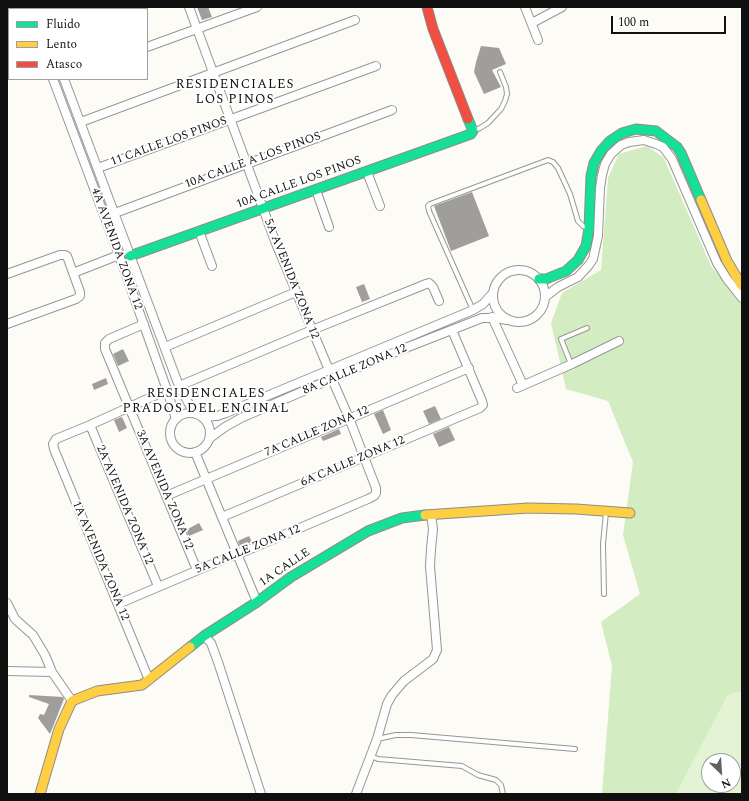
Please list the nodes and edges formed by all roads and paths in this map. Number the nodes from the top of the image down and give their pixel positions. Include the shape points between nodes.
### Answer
1 (189, 7) edge
2 (257, 7) edge
3 (427, 7) edge
4 (526, 7) edge
5 (562, 7) edge
6 (355, 20) dead end
7 (532, 23) junction
8 (197, 29) junction
9 (538, 40) dead end
10 (148, 47) edge
11 (376, 66) dead end
12 (500, 72) dead end
13 (213, 73) junction
14 (53, 80) edge
15 (64, 80) edge
16 (392, 110) dead end
17 (230, 119) junction
18 (81, 122) junction
19 (473, 131) junction
20 (246, 164) junction
21 (98, 168) junction
22 (367, 172) junction
23 (316, 190) junction
24 (380, 206) dead end
25 (263, 209) junction
26 (115, 213) junction
27 (329, 227) dead end
28 (589, 229) junction
29 (199, 231) junction
30 (119, 255) junction
31 (130, 256) junction
32 (212, 266) dead end
33 (73, 273) junction
34 (7, 274) edge
35 (539, 279) junction
36 (742, 286) edge
37 (296, 292) junction
38 (492, 294) junction
39 (545, 297) junction
40 (742, 298) edge
41 (439, 301) dead end
42 (473, 310) junction
43 (492, 318) junction
44 (507, 320) junction
45 (7, 324) edge
46 (144, 324) junction
47 (587, 328) dead end
48 (312, 330) junction
49 (452, 330) junction
50 (619, 341) dead end
51 (165, 347) junction
52 (572, 364) junction
53 (469, 368) junction
54 (329, 370) junction
55 (332, 379) junction
56 (179, 386) junction
57 (167, 390) junction
58 (129, 406) junction
59 (198, 415) junction
60 (349, 418) junction
61 (176, 420) junction
62 (90, 425) junction
63 (210, 438) junction
64 (195, 452) junction
65 (364, 457) junction
66 (206, 479) junction
67 (166, 496) junction
68 (606, 511) junction
69 (630, 513) dead end
70 (431, 515) junction
71 (222, 517) junction
72 (238, 554) junction
73 (197, 570) junction
74 (158, 586) junction
75 (604, 594) dead end
76 (257, 602) junction
77 (7, 603) edge
78 (118, 604) junction
79 (204, 636) junction
80 (7, 671) edge
81 (52, 672) junction
82 (149, 680) junction
83 (72, 701) junction
84 (377, 739) junction
85 (575, 749) dead end
86 (371, 755) junction
87 (40, 794) edge
88 (261, 794) edge
89 (356, 794) edge
90 (503, 794) edge

1 - 8 street, 5A AVENIDA ZONA 12
2 - 8 street
3 - 19 street via 433,29
4 - 7 street
5 - 7 street
6 - 13 street
7 - 9 street
8 - 10 street
8 - 13 street, 5A AVENIDA ZONA 12
11 - 17 street, 11 CALLE LOS PINOS
12 - 19 lane via 506,87 505,101 488,123
13 - 17 street, 5A AVENIDA ZONA 12
13 - 18 street
14 - 30 street, 4A AVENIDA ZONA 12
15 - 18 street, 4A AVENIDA ZONA 12
16 - 20 street, 10A CALLE A LOS PINOS
17 - 20 street, 5A AVENIDA ZONA 12
17 - 21 street, 11 CALLE LOS PINOS
18 - 21 street, 4A AVENIDA ZONA 12
19 - 22 street, 10A CALLE LOS PINOS via 469,136
20 - 25 street, 5A AVENIDA ZONA 12
20 - 26 street, 10A CALLE A LOS PINOS
21 - 26 street, 4A AVENIDA ZONA 12
22 - 23 street, 10A CALLE LOS PINOS
22 - 24 street
23 - 25 street, 10A CALLE LOS PINOS
23 - 27 street
25 - 29 street, 10A CALLE LOS PINOS
25 - 37 street, 5A AVENIDA ZONA 12
26 - 31 street, 4A AVENIDA ZONA 12
28 - 35 street via 583,254 572,266 559,274
28 - 36 street via 591,176 600,151 622,133 636,129 656,131 668,138 681,153 727,261
28 - 42 lane via 578,221 570,194 558,168 551,160 430,204 429,211
29 - 31 street, 10A CALLE LOS PINOS
29 - 32 street
30 - 33 street
30 - 46 street, 4A AVENIDA ZONA 12
31 - 51 street, 4A AVENIDA ZONA 12
33 - 34 street via 67,256 60,255
33 - 45 street via 80,296
35 - 38 street via 526,271 511,271 498,280
35 - 39 street
37 - 48 street, 5A AVENIDA ZONA 12
37 - 51 street
38 - 42 street, 8A CALLE ZONA 12
38 - 44 street via 496,309
39 - 40 street via 578,277 589,266 598,236 600,188 605,164 621,145 644,140 663,147 672,159 717,263
39 - 44 street via 537,316 522,322
41 - 48 street via 429,283
42 - 54 street, 8A CALLE ZONA 12
43 - 44 street, 8A CALLE ZONA 12
43 - 49 street, 8A CALLE ZONA 12 via 475,320
43 - 52 street via 520,387
46 - 57 street, 4A AVENIDA ZONA 12
46 - 58 street, 3A AVENIDA ZONA 12 via 105,343 105,349
47 - 52 lane via 561,339
48 - 54 street, 5A AVENIDA ZONA 12
48 - 56 street
49 - 53 street
49 - 55 street, 8A CALLE ZONA 12
50 - 52 street
51 - 56 street, 4A AVENIDA ZONA 12
53 - 60 street, 7A CALLE ZONA 12
53 - 65 street, 6A CALLE ZONA 12 via 483,405
54 - 59 street, 8A CALLE ZONA 12 via 226,413 217,416
55 - 60 street
55 - 63 street, 8A CALLE ZONA 12 via 233,422
56 - 59 street, 4A AVENIDA ZONA 12
57 - 58 street
57 - 61 street, 4A AVENIDA ZONA 12
58 - 62 street
58 - 67 street, 3A AVENIDA ZONA 12
59 - 61 street via 187,414
59 - 63 street via 209,426
60 - 65 street
60 - 66 street, 7A CALLE ZONA 12
61 - 64 street via 171,431 174,443 183,451
62 - 74 street, 2A AVENIDA ZONA 12
62 - 78 street, 1A AVENIDA ZONA 12 via 56,438 53,442 54,449
63 - 64 street via 204,447
64 - 66 street
65 - 71 street, 6A CALLE ZONA 12
65 - 72 street, 5A CALLE ZONA 12 via 376,493 368,499
66 - 67 street, 7A CALLE ZONA 12
66 - 71 street
67 - 73 street, 3A AVENIDA ZONA 12
68 - 69 street, 1A CALLE
68 - 70 street, 1A CALLE via 528,508
68 - 75 lane via 603,544
70 - 76 street, 1A CALLE via 402,518 368,531 301,570
70 - 84 street via 433,529 430,566 437,650 433,659 404,681 392,696 385,709
71 - 72 street
72 - 73 street, 5A CALLE ZONA 12
72 - 76 street
73 - 74 street, 5A CALLE ZONA 12
74 - 78 street, 5A CALLE ZONA 12
76 - 79 street, 1A CALLE
77 - 81 street via 15,619 33,635
78 - 82 street, 1A AVENIDA ZONA 12
79 - 82 street, 1A CALLE
79 - 88 street via 211,643 218,662
80 - 81 street
81 - 83 street
82 - 83 street, 1A CALLE via 133,687 97,691
83 - 87 street via 59,729
84 - 85 lane via 411,735
84 - 86 street
86 - 89 street
86 - 90 lane via 378,759 462,766 478,775 496,780 501,785

